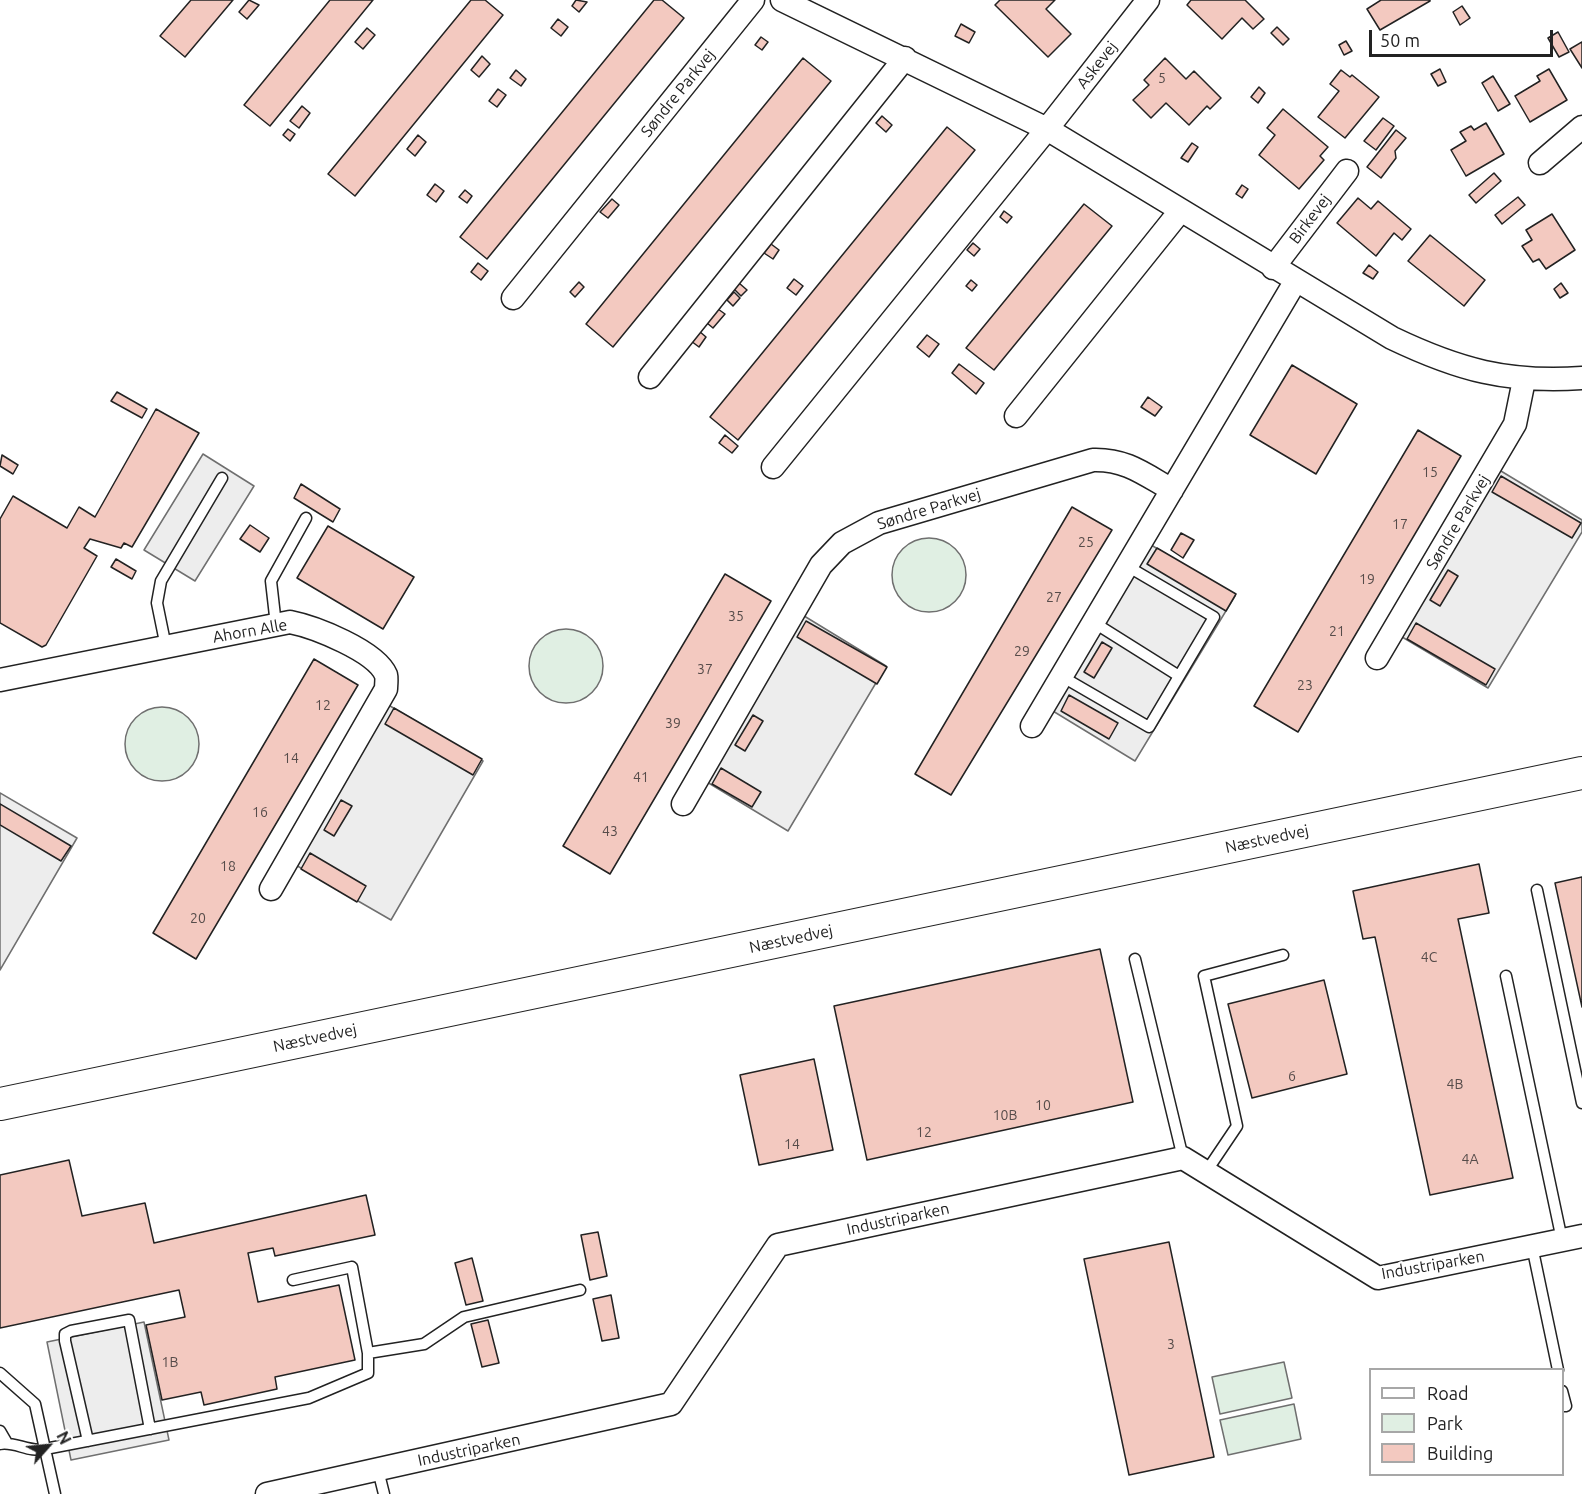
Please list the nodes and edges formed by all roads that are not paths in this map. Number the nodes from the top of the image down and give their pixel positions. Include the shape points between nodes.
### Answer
1 (753, 0) edge
2 (782, 0) edge
3 (1148, 0) edge
4 (905, 58) junction
5 (1582, 127) edge
6 (1047, 129) junction
7 (1540, 163) dead end
8 (1347, 171) dead end
9 (1181, 210) junction
10 (1273, 267) junction
11 (1295, 282) junction
12 (513, 298) dead end
13 (651, 377) dead end
14 (1582, 378) edge
15 (1524, 380) junction
16 (1016, 416) dead end
17 (773, 467) dead end
18 (222, 478) dead end
19 (1172, 490) junction
20 (306, 518) dead end
21 (1127, 566) junction
22 (1093, 622) junction
23 (276, 625) junction
24 (166, 647) junction
25 (1377, 658) dead end
26 (1061, 675) junction
27 (1179, 676) junction
28 (0, 680) edge
29 (1032, 726) dead end
30 (1582, 773) edge
31 (683, 804) dead end
32 (271, 889) dead end
33 (1537, 890) dead end
34 (1283, 955) dead end
35 (1135, 959) dead end
36 (1506, 976) dead end
37 (1582, 1103) edge
38 (0, 1104) edge
39 (1183, 1158) junction
40 (1206, 1172) junction
41 (1572, 1238) edge
42 (1532, 1246) junction
43 (293, 1280) dead end
44 (580, 1290) dead end
45 (368, 1353) junction
46 (1558, 1368) edge
47 (0, 1373) edge
48 (150, 1429) junction
49 (0, 1431) edge
50 (88, 1441) junction
51 (3, 1444) edge
52 (45, 1449) junction
53 (378, 1470) junction
54 (55, 1494) edge
55 (267, 1494) edge
56 (384, 1494) edge

1 - 12 street, Søndre Parkvej
2 - 4 street
3 - 6 street, Askevej
4 - 6 street
4 - 13 street
5 - 7 street
6 - 9 street
6 - 17 street
8 - 10 street, Birkevej
9 - 10 street
9 - 16 street
10 - 11 street
11 - 15 street via 1440,361 1479,373
11 - 19 street
14 - 15 street
15 - 25 street, Søndre Parkvej via 1515,424
18 - 24 lane via 161,581 157,603
19 - 21 street
19 - 31 street, Søndre Parkvej via 1112,459 1093,460 879,523 842,543 821,565
20 - 23 lane via 271,581
21 - 22 street
21 - 27 lane via 1214,617
22 - 26 street
22 - 27 lane
23 - 24 street, Ahorn Alle
23 - 32 street, Ahorn Alle via 290,622 312,626 376,661 387,676 386,689
24 - 28 street, Ahorn Alle
26 - 27 lane via 1149,728
26 - 29 street
30 - 38 main road, Næstvedvej
33 - 37 lane
34 - 40 lane via 1204,976 1237,1126
35 - 39 lane
36 - 41 lane
39 - 40 street, Industriparken
39 - 53 street, Industriparken via 778,1245 671,1404
40 - 42 street, Industriparken via 1378,1278
41 - 42 street, Industriparken
42 - 46 lane
43 - 45 lane via 352,1267
44 - 45 lane via 464,1317 424,1344
45 - 48 lane via 368,1373 309,1398
47 - 52 lane via 35,1404
48 - 50 lane
48 - 50 lane via 129,1320 70,1331 65,1334 65,1341
49 - 51 lane
50 - 52 lane
51 - 52 lane via 34,1452
52 - 54 lane
53 - 55 street, Industriparken
53 - 56 lane

